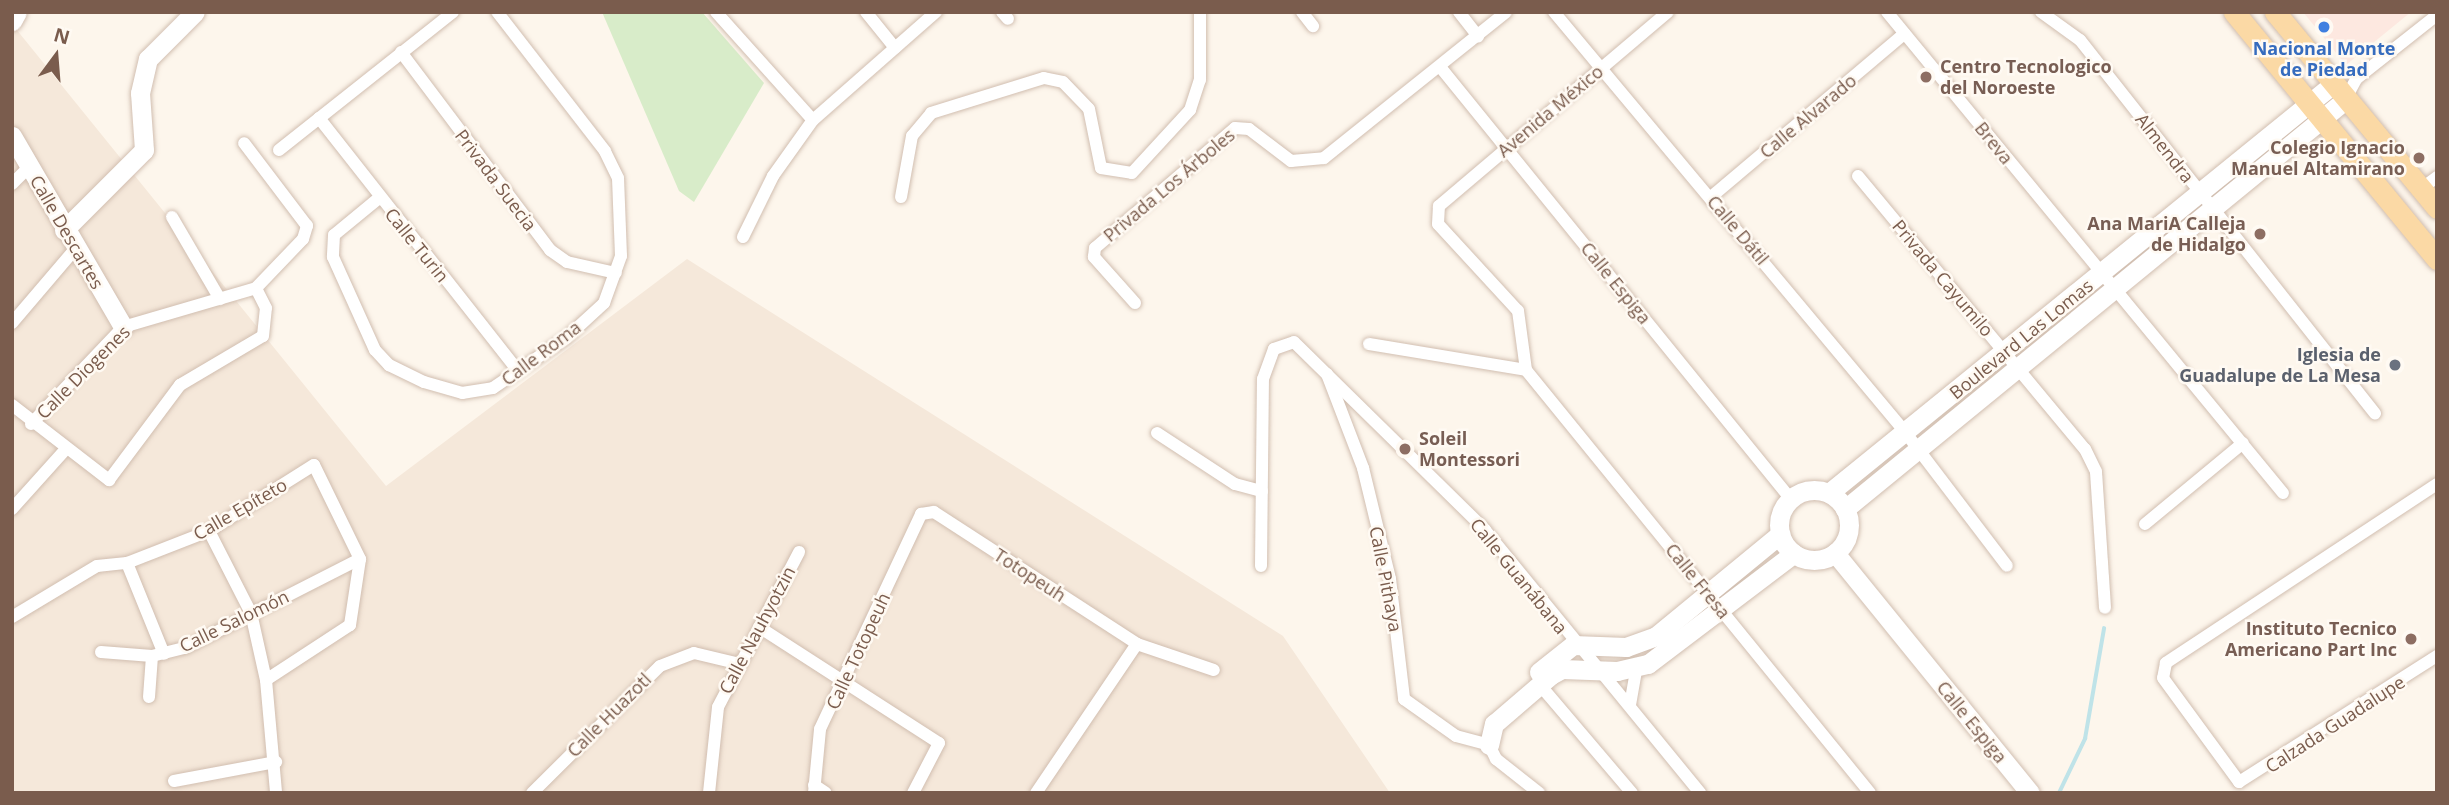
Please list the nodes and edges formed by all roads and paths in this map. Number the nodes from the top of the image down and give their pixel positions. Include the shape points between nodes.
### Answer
1 (17, 12) edge
2 (195, 12) edge
3 (453, 12) edge
4 (497, 12) edge
5 (716, 12) edge
6 (866, 12) edge
7 (936, 12) edge
8 (1200, 12) edge
9 (1302, 12) edge
10 (1459, 12) edge
11 (1506, 12) edge
12 (1554, 12) edge
13 (1668, 12) edge
14 (1887, 12) edge
15 (2041, 12) edge
16 (2234, 12) edge
17 (2276, 12) edge
18 (2437, 15) edge
19 (12, 21) edge
20 (1313, 26) dead end
21 (1904, 34) junction
22 (1478, 36) junction
23 (895, 48) junction
24 (401, 52) junction
25 (1441, 68) junction
26 (1602, 68) junction
27 (2357, 79) junction
28 (2339, 93) junction
29 (2317, 113) junction
30 (319, 118) junction
31 (813, 120) junction
32 (12, 136) edge
33 (244, 143) dead end
34 (1507, 147) junction
35 (279, 150) dead end
36 (30, 166) junction
37 (1858, 176) dead end
38 (2429, 183) edge
39 (12, 184) edge
40 (2202, 195) junction
41 (901, 197) dead end
42 (1711, 197) junction
43 (379, 198) junction
44 (2437, 208) edge
45 (2216, 211) junction
46 (172, 217) dead end
47 (64, 230) junction
48 (743, 237) dead end
49 (76, 248) junction
50 (2437, 259) edge
51 (616, 273) junction
52 (2107, 281) junction
53 (256, 288) junction
54 (220, 299) junction
55 (1135, 303) dead end
56 (12, 323) edge
57 (123, 327) junction
58 (1369, 344) dead end
59 (2004, 351) junction
60 (1325, 367) junction
61 (2018, 368) junction
62 (1526, 370) junction
63 (518, 371) junction
64 (12, 405) edge
65 (2375, 413) dead end
66 (32, 424) junction
67 (1905, 432) junction
68 (1157, 433) dead end
69 (2243, 443) junction
70 (64, 451) junction
71 (1919, 451) junction
72 (2437, 484) edge
73 (1262, 491) junction
74 (1829, 493) junction
75 (2283, 493) dead end
76 (1790, 498) junction
77 (12, 509) edge
78 (1845, 509) junction
79 (921, 514) joint
80 (2145, 524) dead end
81 (209, 531) junction
82 (1780, 534) junction
83 (799, 551) dead end
84 (1835, 553) junction
85 (1794, 554) junction
86 (360, 559) junction
87 (127, 563) junction
88 (1261, 566) dead end
89 (2007, 566) dead end
90 (1708, 592) junction
91 (2105, 608) dead end
92 (1723, 612) junction
93 (251, 613) junction
94 (13, 618) edge
95 (759, 627) junction
96 (1137, 644) junction
97 (1573, 645) junction
98 (101, 652) dead end
99 (158, 655) junction
100 (2437, 656) edge
101 (736, 663) junction
102 (1594, 668) junction
103 (1214, 670) dead end
104 (1636, 670) junction
105 (267, 680) junction
106 (846, 683) junction
107 (1540, 685) junction
108 (149, 696) dead end
109 (1517, 704) junction
110 (1630, 705) junction
111 (1489, 745) junction
112 (276, 762) junction
113 (174, 781) dead end
114 (814, 789) edge
115 (276, 793) edge
116 (532, 793) edge
117 (709, 793) edge
118 (826, 793) edge
119 (913, 793) edge
120 (1036, 793) edge
121 (1539, 793) edge
122 (1632, 793) edge
123 (1700, 793) edge
124 (1870, 793) edge
125 (2030, 793) edge

1 - 19 main road
2 - 47 main road via 148,59 140,93 144,149
3 - 24 street
4 - 51 street, Calle Roma via 605,151 618,178 623,230
5 - 31 street
6 - 23 street
7 - 23 street
8 - 41 street via 1200,80 1190,110 1132,173 1101,168 1089,108 1063,82 1044,78 931,113 912,136
9 - 20 street
10 - 22 street
11 - 22 street, Privada Los Árboles
12 - 26 street, Calle Dátil
13 - 26 street, Avenida México
14 - 21 street, Breva
15 - 40 street, Almendra via 2080,40
16 - 29 main road
17 - 28 main road
18 - 27 street
21 - 42 street, Calle Alvarado
21 - 52 street, Breva
22 - 25 street, Privada Los Árboles
23 - 31 street
24 - 30 street
24 - 51 street, Privada Suecia via 551,250 567,262
25 - 34 street, Calle Espiga
25 - 55 street, Privada Los Árboles via 1324,158 1291,161 1249,129 1235,128 1095,247 1094,257
26 - 34 street, Avenida México
26 - 42 street, Calle Dátil
27 - 28 street
27 - 28 street
28 - 29 main road
28 - 38 main road
29 - 40 main road, Boulevard Las Lomas
29 - 45 main road, Boulevard Las Lomas
29 - 50 main road
30 - 35 street
30 - 43 street, Calle Turin
31 - 48 street via 773,176
32 - 36 main road, Calle Descartes
33 - 53 street via 307,226 303,239
34 - 62 street, Avenida México via 1436,214 1438,224 1518,311
34 - 76 street, Calle Espiga
36 - 39 street
36 - 47 main road, Calle Descartes
37 - 59 street, Privada Cayumilo
38 - 44 main road
40 - 45 street, Almendra
40 - 52 main road, Boulevard Las Lomas
42 - 67 street, Calle Dátil
43 - 63 street, Calle Turin
43 - 63 street, Calle Roma via 332,243 375,350 401,371 462,393 494,388
45 - 52 main road, Boulevard Las Lomas
45 - 65 street, Almendra
46 - 54 street
47 - 49 main road, Calle Descartes
49 - 56 street
49 - 57 main road, Calle Descartes
51 - 63 street, Calle Roma via 604,303
52 - 59 main road, Boulevard Las Lomas
52 - 61 main road, Boulevard Las Lomas
52 - 69 street, Breva
53 - 54 street, Calle Diogenes
53 - 70 street via 266,308 263,337 180,385 109,480
54 - 57 street, Calle Diogenes
57 - 66 street, Calle Diogenes
58 - 62 street
59 - 61 street, Privada Cayumilo
59 - 67 main road, Boulevard Las Lomas
60 - 73 street, Calle Guanábana via 1294,342 1283,342 1268,362
60 - 97 street, Calle Guanábana via 1485,530
60 - 111 street, Calle Pithaya via 1363,468 1390,579 1401,691 1456,736
61 - 71 main road, Boulevard Las Lomas
61 - 91 street, Privada Cayumilo via 2085,449 2096,472
62 - 90 street, Calle Fresa
64 - 66 street
66 - 70 street
67 - 71 street, Calle Dátil
67 - 74 main road, Boulevard Las Lomas
68 - 73 street via 1236,484
69 - 75 street, Breva
69 - 80 street
70 - 77 street
71 - 78 main road, Boulevard Las Lomas
71 - 89 street, Calle Dátil
72 - 100 street, Calzada Guadalupe via 2163,671 2231,779 2239,782
73 - 88 street, Calle Guanábana
74 - 76 main road via 1816,490
74 - 78 main road
76 - 82 main road
78 - 84 main road via 1847,533
79 - 96 street, Totopeuh via 934,512
79 - 106 street, Calle Totopeuh
81 - 86 street, Calle Epíteto via 314,465
81 - 87 street, Calle Epíteto
81 - 93 street
82 - 85 main road
82 - 90 main road
83 - 95 street, Calle Nauhyotzin
84 - 85 main road via 1807,559
84 - 125 main road, Calle Espiga
85 - 92 main road
86 - 93 street, Calle Salomón
86 - 105 street via 350,625
87 - 94 street, Calle Epíteto via 97,566
87 - 99 street
90 - 92 street, Calle Fresa
90 - 97 main road via 1642,644
92 - 104 main road
92 - 124 street, Calle Fresa
93 - 99 street, Calle Salomón
93 - 105 street
95 - 101 street, Calle Nauhyotzin
95 - 106 street
96 - 103 street, Totopeuh
96 - 120 street
97 - 102 street, Calle Guanábana
97 - 109 main road via 1529,682
98 - 99 street, Calle Salomón
99 - 108 street
101 - 116 street, Calle Huazotl via 694,653 660,666
101 - 117 street, Calle Nauhyotzin via 715,715
102 - 104 main road
102 - 107 main road via 1562,669
102 - 110 street, Calle Guanábana
104 - 110 street
105 - 112 street
106 - 114 street, Calle Totopeuh via 820,729
106 - 119 street via 940,746
107 - 109 main road
107 - 122 street
109 - 111 main road via 1494,724
110 - 123 street, Calle Guanábana
111 - 121 street via 1496,759
112 - 113 street
112 - 115 street
114 - 118 street

